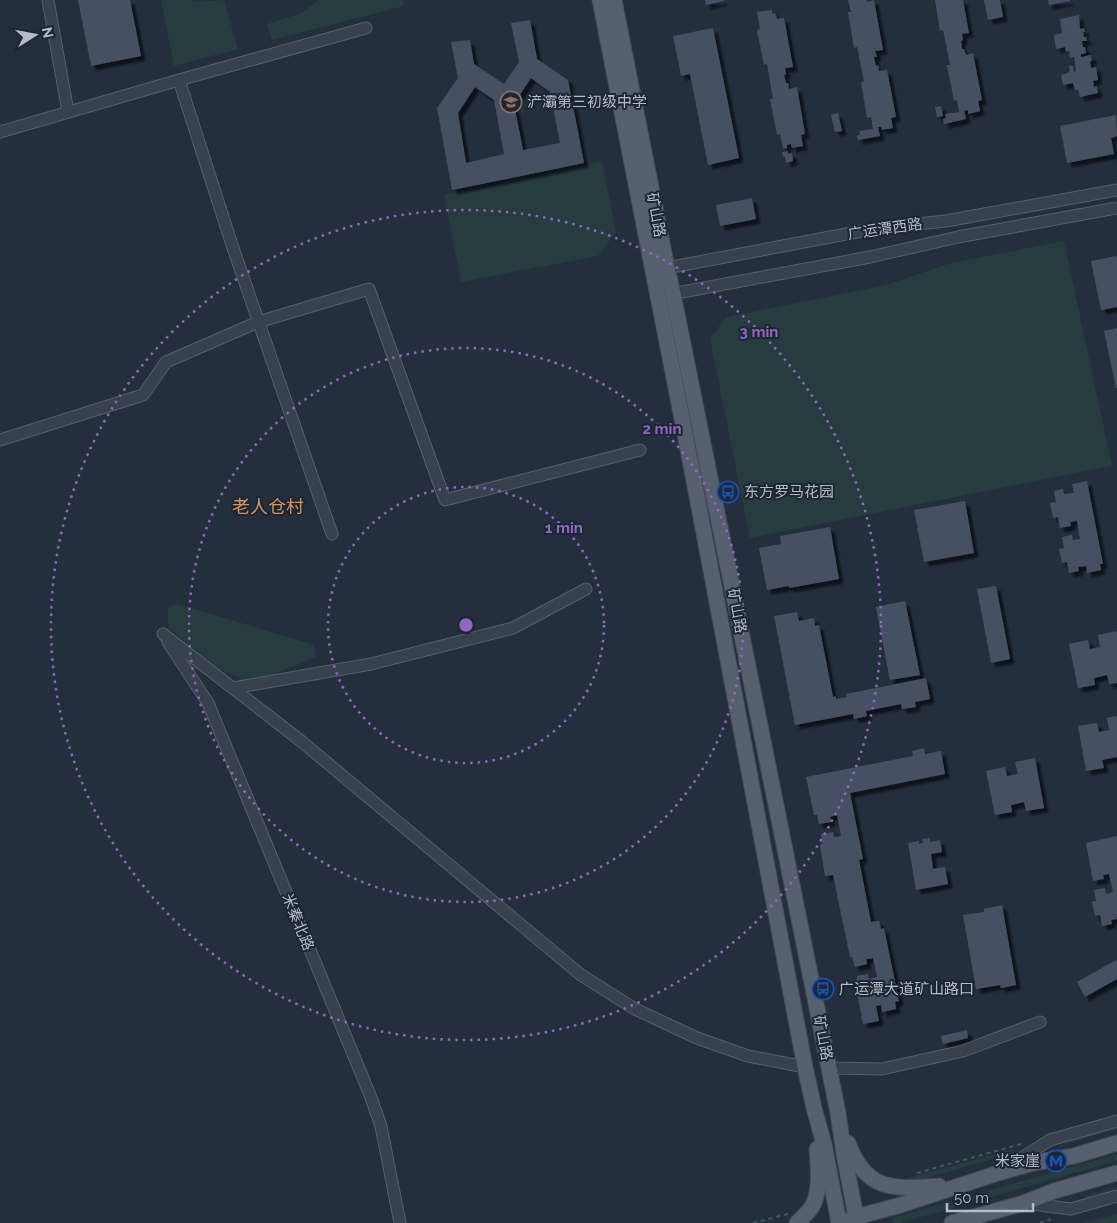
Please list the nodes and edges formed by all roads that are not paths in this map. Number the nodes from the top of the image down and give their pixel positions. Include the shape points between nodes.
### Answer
1 (48, 0) edge
2 (600, 0) edge
3 (614, 0) edge
4 (366, 28) dead end
5 (179, 80) junction
6 (68, 112) junction
7 (0, 132) edge
8 (1117, 190) edge
9 (1117, 208) edge
10 (660, 269) junction
11 (673, 294) junction
12 (657, 298) junction
13 (258, 322) junction
14 (0, 440) edge
15 (640, 450) dead end
16 (332, 534) dead end
17 (586, 589) dead end
18 (233, 688) junction
19 (1040, 1022) dead end
20 (805, 1067) junction
21 (830, 1068) junction
22 (814, 1108) junction
23 (838, 1113) junction
24 (1117, 1121) edge
25 (1117, 1144) edge
26 (998, 1173) junction
27 (1117, 1174) edge
28 (958, 1186) junction
29 (1117, 1196) edge
30 (1024, 1203) junction
31 (801, 1219) edge
32 (967, 1220) edge
33 (853, 1221) edge
34 (400, 1223) edge
35 (839, 1223) edge
36 (952, 1223) edge

1 - 6 street
2 - 10 main road, 矿山路
3 - 10 main road, 矿山路
4 - 5 street
5 - 6 street
5 - 13 street
6 - 7 street
8 - 10 street, 广运潭西路 via 946,221 878,228
9 - 11 street, 广运潭西路
10 - 11 main road, 矿山路
10 - 12 main road, 矿山路
11 - 12 street, 广运潭西路
11 - 21 main road, 矿山路
12 - 20 main road, 矿山路
13 - 14 street via 166,362 143,395
13 - 15 street via 369,289 445,500
13 - 16 street
17 - 18 street via 513,628 371,664
18 - 20 street via 581,975 635,1009 696,1038 748,1056
18 - 34 street, 米秦北路 via 163,634 208,704 370,1096 381,1126
19 - 21 street via 963,1051 882,1069
20 - 22 main road, 矿山路
21 - 23 main road, 矿山路
22 - 31 main road via 818,1185 814,1203
22 - 35 main road, 矿山路
23 - 28 main road via 854,1159 876,1181 899,1188
23 - 33 main road, 矿山路
24 - 26 street via 1050,1140
25 - 26 main road
26 - 28 main road
27 - 30 main road via 1054,1191
28 - 33 main road
29 - 30 street via 1071,1209
30 - 32 main road
32 - 36 main road

